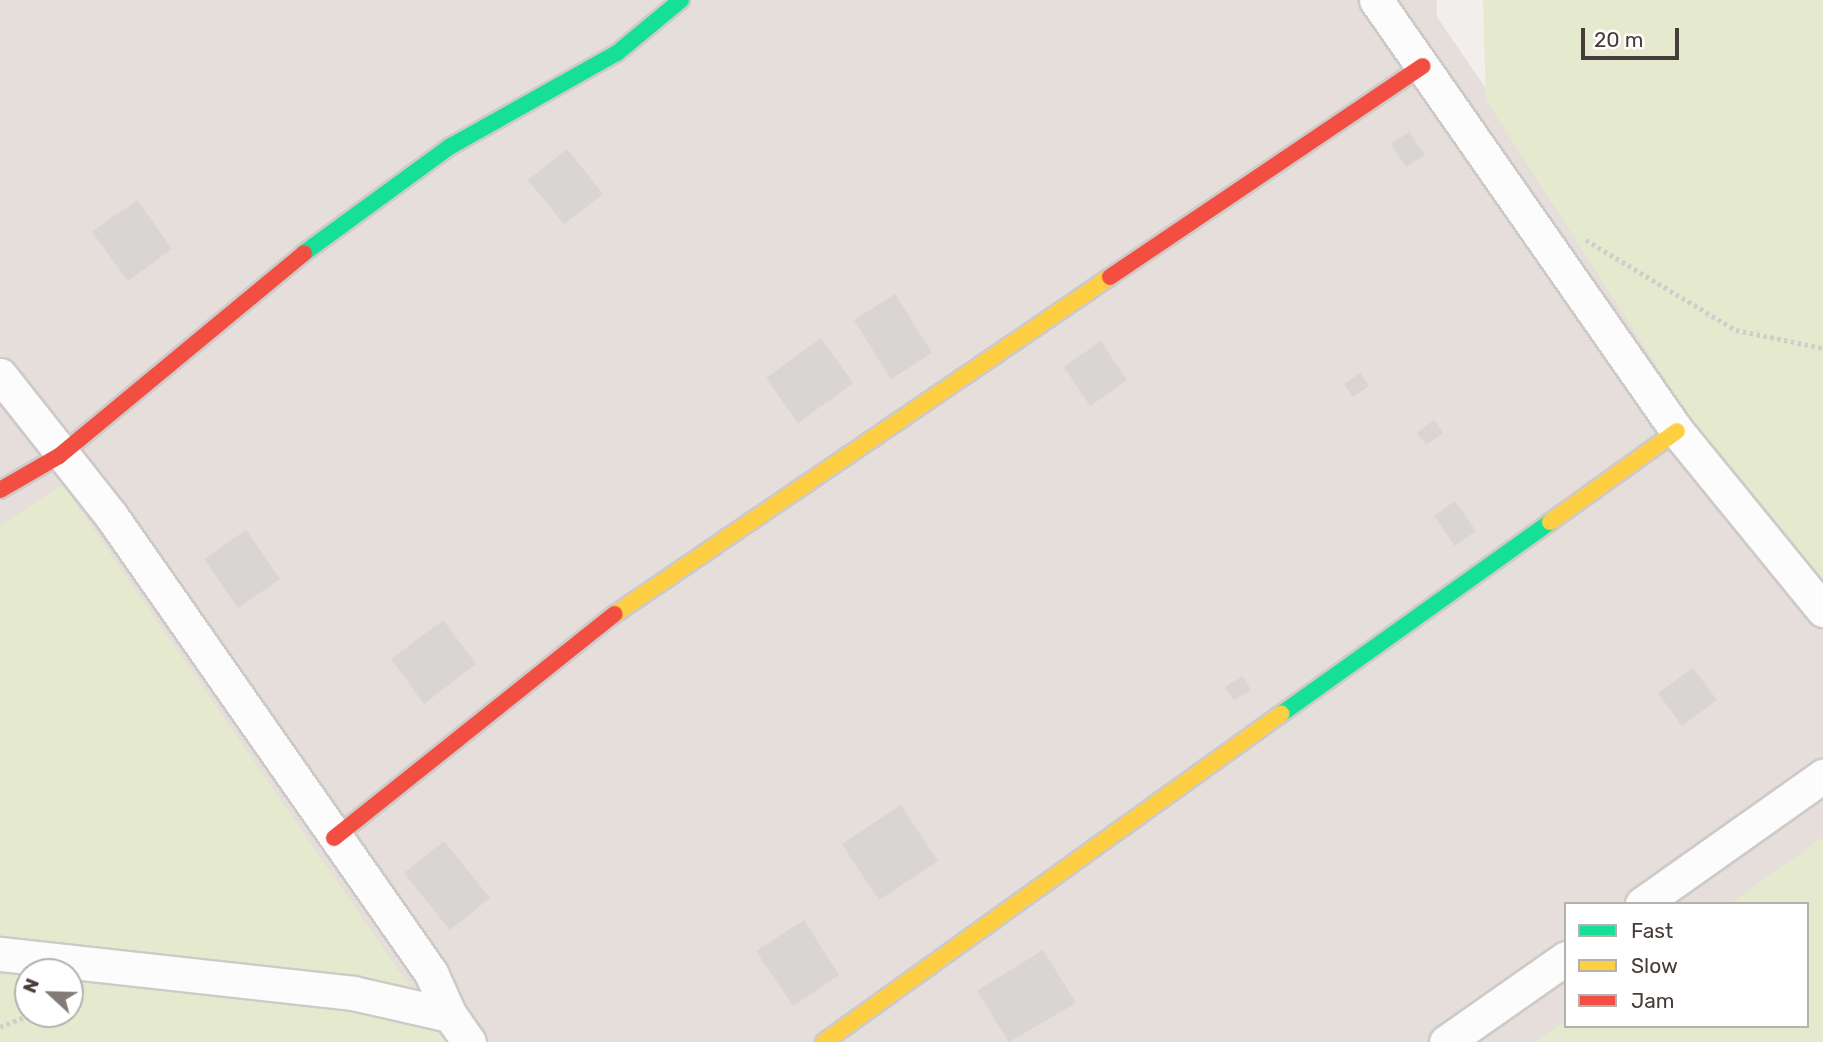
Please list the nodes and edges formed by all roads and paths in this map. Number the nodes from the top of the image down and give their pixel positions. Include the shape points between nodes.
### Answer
1 (681, 0) edge
2 (1376, 0) edge
3 (1408, 0) edge
4 (1415, 54) junction
5 (1584, 239) dead end
6 (1823, 348) edge
7 (0, 375) edge
8 (1677, 431) junction
9 (59, 456) junction
10 (0, 490) edge
11 (1823, 610) edge
12 (1823, 776) edge
13 (334, 838) junction
14 (1645, 902) edge
15 (0, 954) edge
16 (1564, 959) edge
17 (452, 1029) edge
18 (469, 1042) edge
19 (824, 1042) edge
20 (1446, 1042) edge

1 - 9 street via 617,53 451,146 265,281
2 - 4 street
3 - 4 street
4 - 8 street
4 - 13 street via 634,599
5 - 6 path via 1737,330
7 - 9 street
8 - 11 street
8 - 19 street
9 - 10 street
9 - 13 street via 112,517
12 - 14 street
13 - 17 street via 432,973
15 - 17 street via 353,993
16 - 20 street
17 - 18 street

